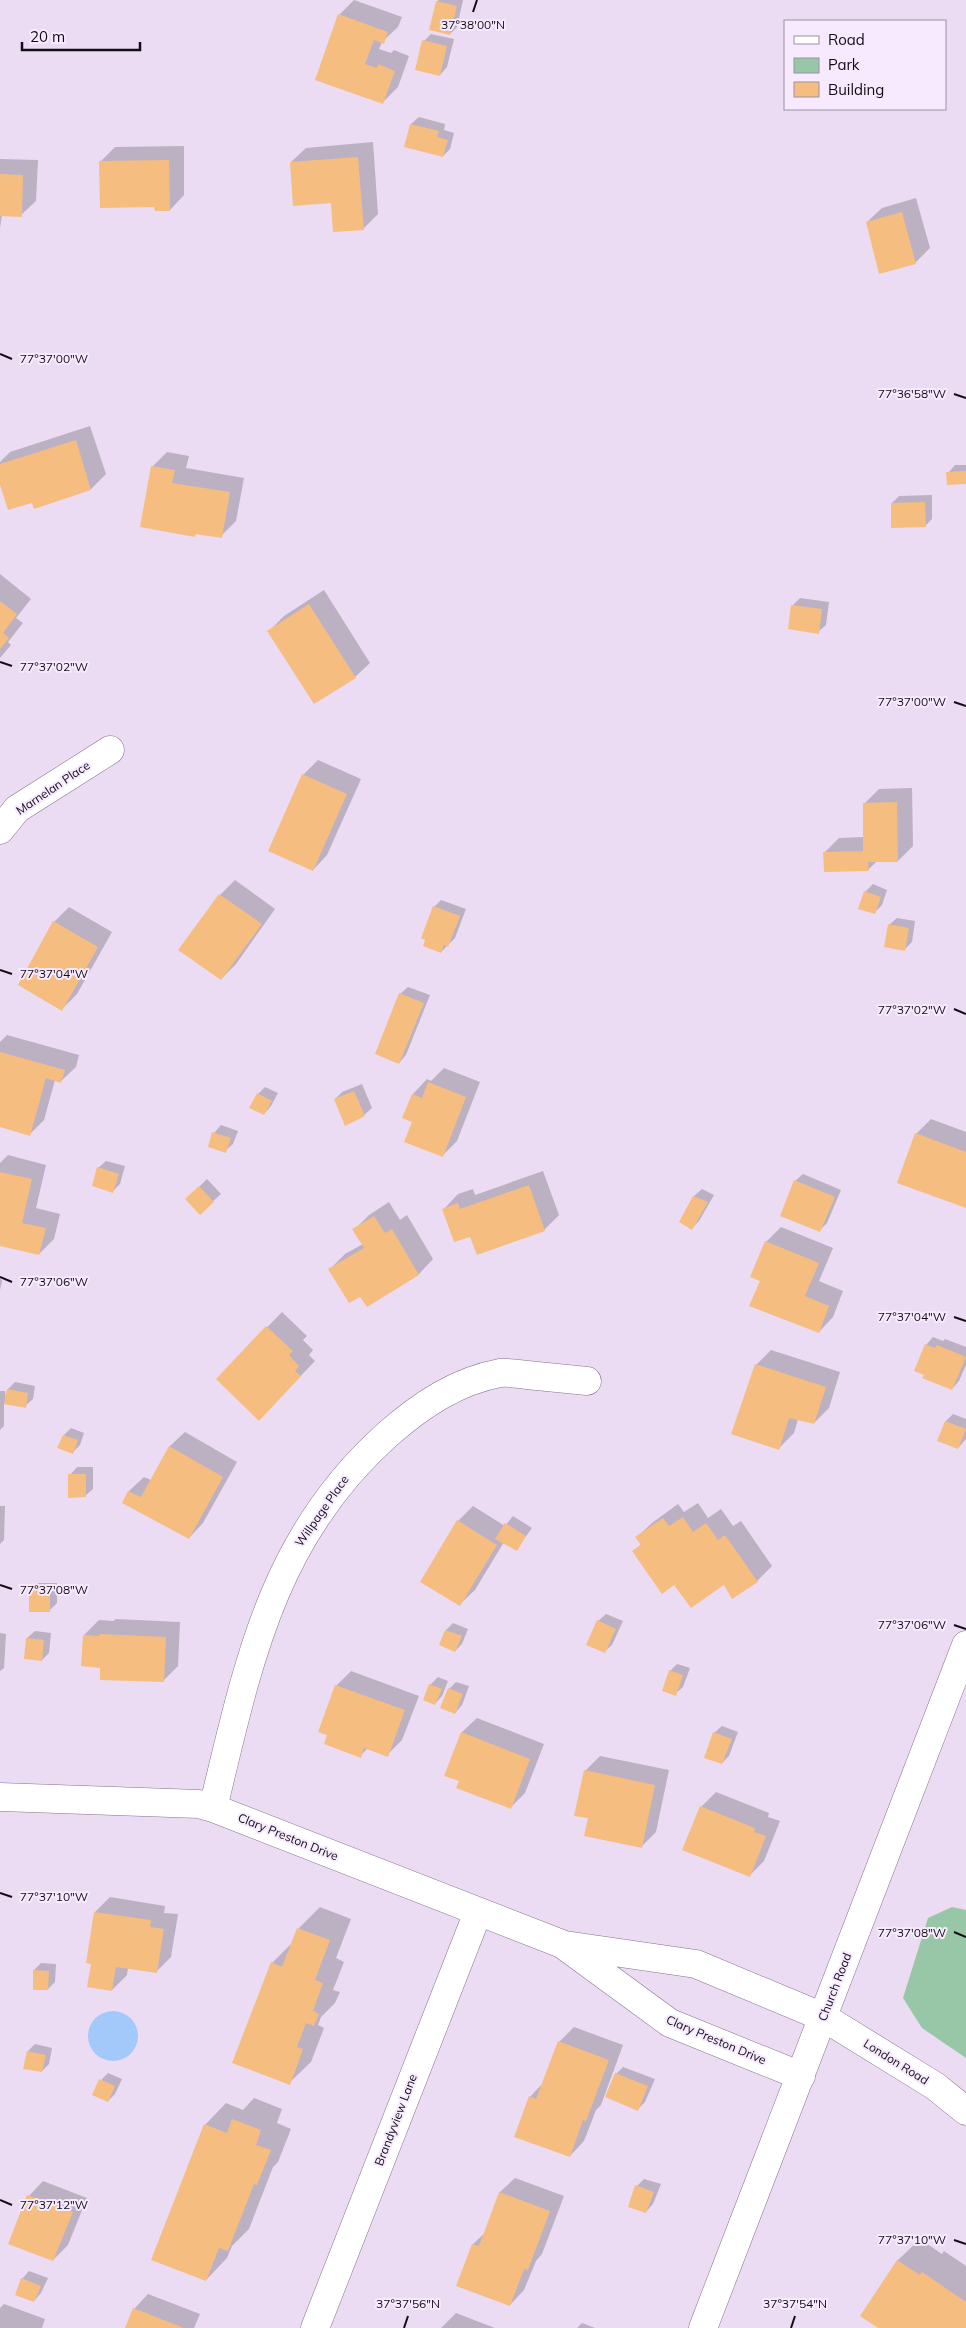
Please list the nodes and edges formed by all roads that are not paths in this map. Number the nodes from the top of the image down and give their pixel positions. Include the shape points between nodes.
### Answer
1 (110, 750) dead end
2 (0, 830) edge
3 (587, 1381) dead end
4 (966, 1646) edge
5 (0, 1797) edge
6 (213, 1808) junction
7 (478, 1912) junction
8 (562, 1944) junction
9 (823, 2017) junction
10 (801, 2076) junction
11 (966, 2111) edge
12 (315, 2328) edge
13 (703, 2328) edge

1 - 2 street, Marnelan Place via 16,809
3 - 6 street, Willpage Place via 502,1373 464,1383 405,1419 365,1454 308,1528 290,1558 266,1611
4 - 9 street, Church Road
5 - 6 street, Clary Preston Drive via 199,1804
6 - 7 street, Clary Preston Drive
7 - 8 street, Clary Preston Drive
7 - 12 street, Brandyview Lane
8 - 9 street, Clary Preston Drive via 696,1964
8 - 10 street, Clary Preston Drive via 670,2023
9 - 10 street, Church Road
9 - 11 street, London Road via 935,2086
10 - 13 street, Church Road

